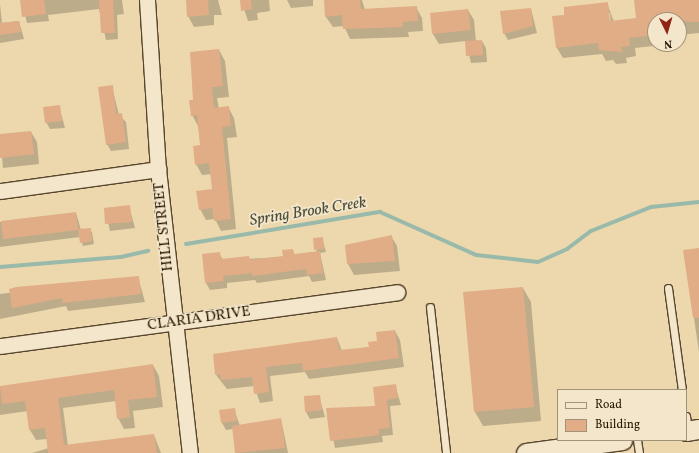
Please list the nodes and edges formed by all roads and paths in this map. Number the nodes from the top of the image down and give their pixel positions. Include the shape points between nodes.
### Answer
1 (147, 0) edge
2 (158, 169) junction
3 (0, 191) edge
4 (668, 288) dead end
5 (397, 292) dead end
6 (430, 307) dead end
7 (174, 322) junction
8 (0, 346) edge
9 (682, 389) edge
10 (615, 441) edge
11 (637, 441) edge
12 (190, 453) edge
13 (446, 453) edge
14 (526, 453) edge
15 (639, 453) edge

1 - 2 street, HILL STREET
2 - 3 street
2 - 7 street, HILL STREET
4 - 9 lane
5 - 7 street, CLARIA DRIVE
6 - 13 lane
7 - 8 street, CLARIA DRIVE
7 - 12 street, HILL STREET
10 - 14 street
11 - 15 lane

